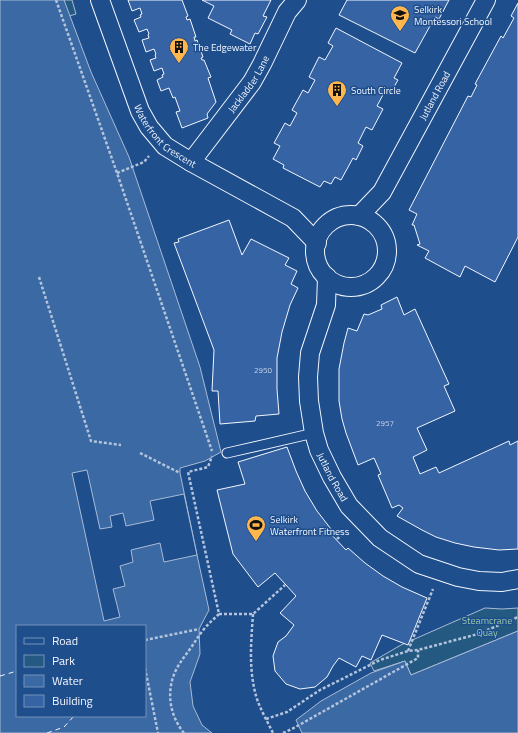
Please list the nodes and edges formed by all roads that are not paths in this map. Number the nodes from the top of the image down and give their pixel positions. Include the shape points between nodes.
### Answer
1 (100, 0) edge
2 (297, 0) edge
3 (486, 0) edge
4 (191, 162) junction
5 (382, 192) junction
6 (359, 216) junction
7 (293, 218) junction
8 (328, 224) junction
9 (377, 226) junction
10 (316, 242) junction
11 (327, 277) junction
12 (343, 286) junction
13 (326, 305) junction
14 (314, 433) junction
15 (227, 453) dead end
16 (518, 579) edge

1 - 4 street, Waterfront Crescent via 140,111 165,146
2 - 4 street, Jackladder Lane via 287,12 252,82
3 - 5 street, Jutland Road
4 - 7 street, Waterfront Crescent
5 - 6 street, Jutland Road
5 - 9 street, Jutland Road
6 - 8 street via 342,216
6 - 9 street
7 - 8 street, Waterfront Crescent
7 - 10 street, Waterfront Crescent
8 - 10 street
9 - 12 street via 384,235 387,247 383,269 376,278 366,284 355,287
10 - 11 street via 317,261
11 - 12 street
11 - 13 street, Jutland Road
12 - 13 street, Jutland Road
13 - 14 street, Jutland Road via 310,352 309,401
14 - 15 lane
14 - 16 street, Jutland Road via 332,478 349,506 380,538 419,564 458,577 502,582

